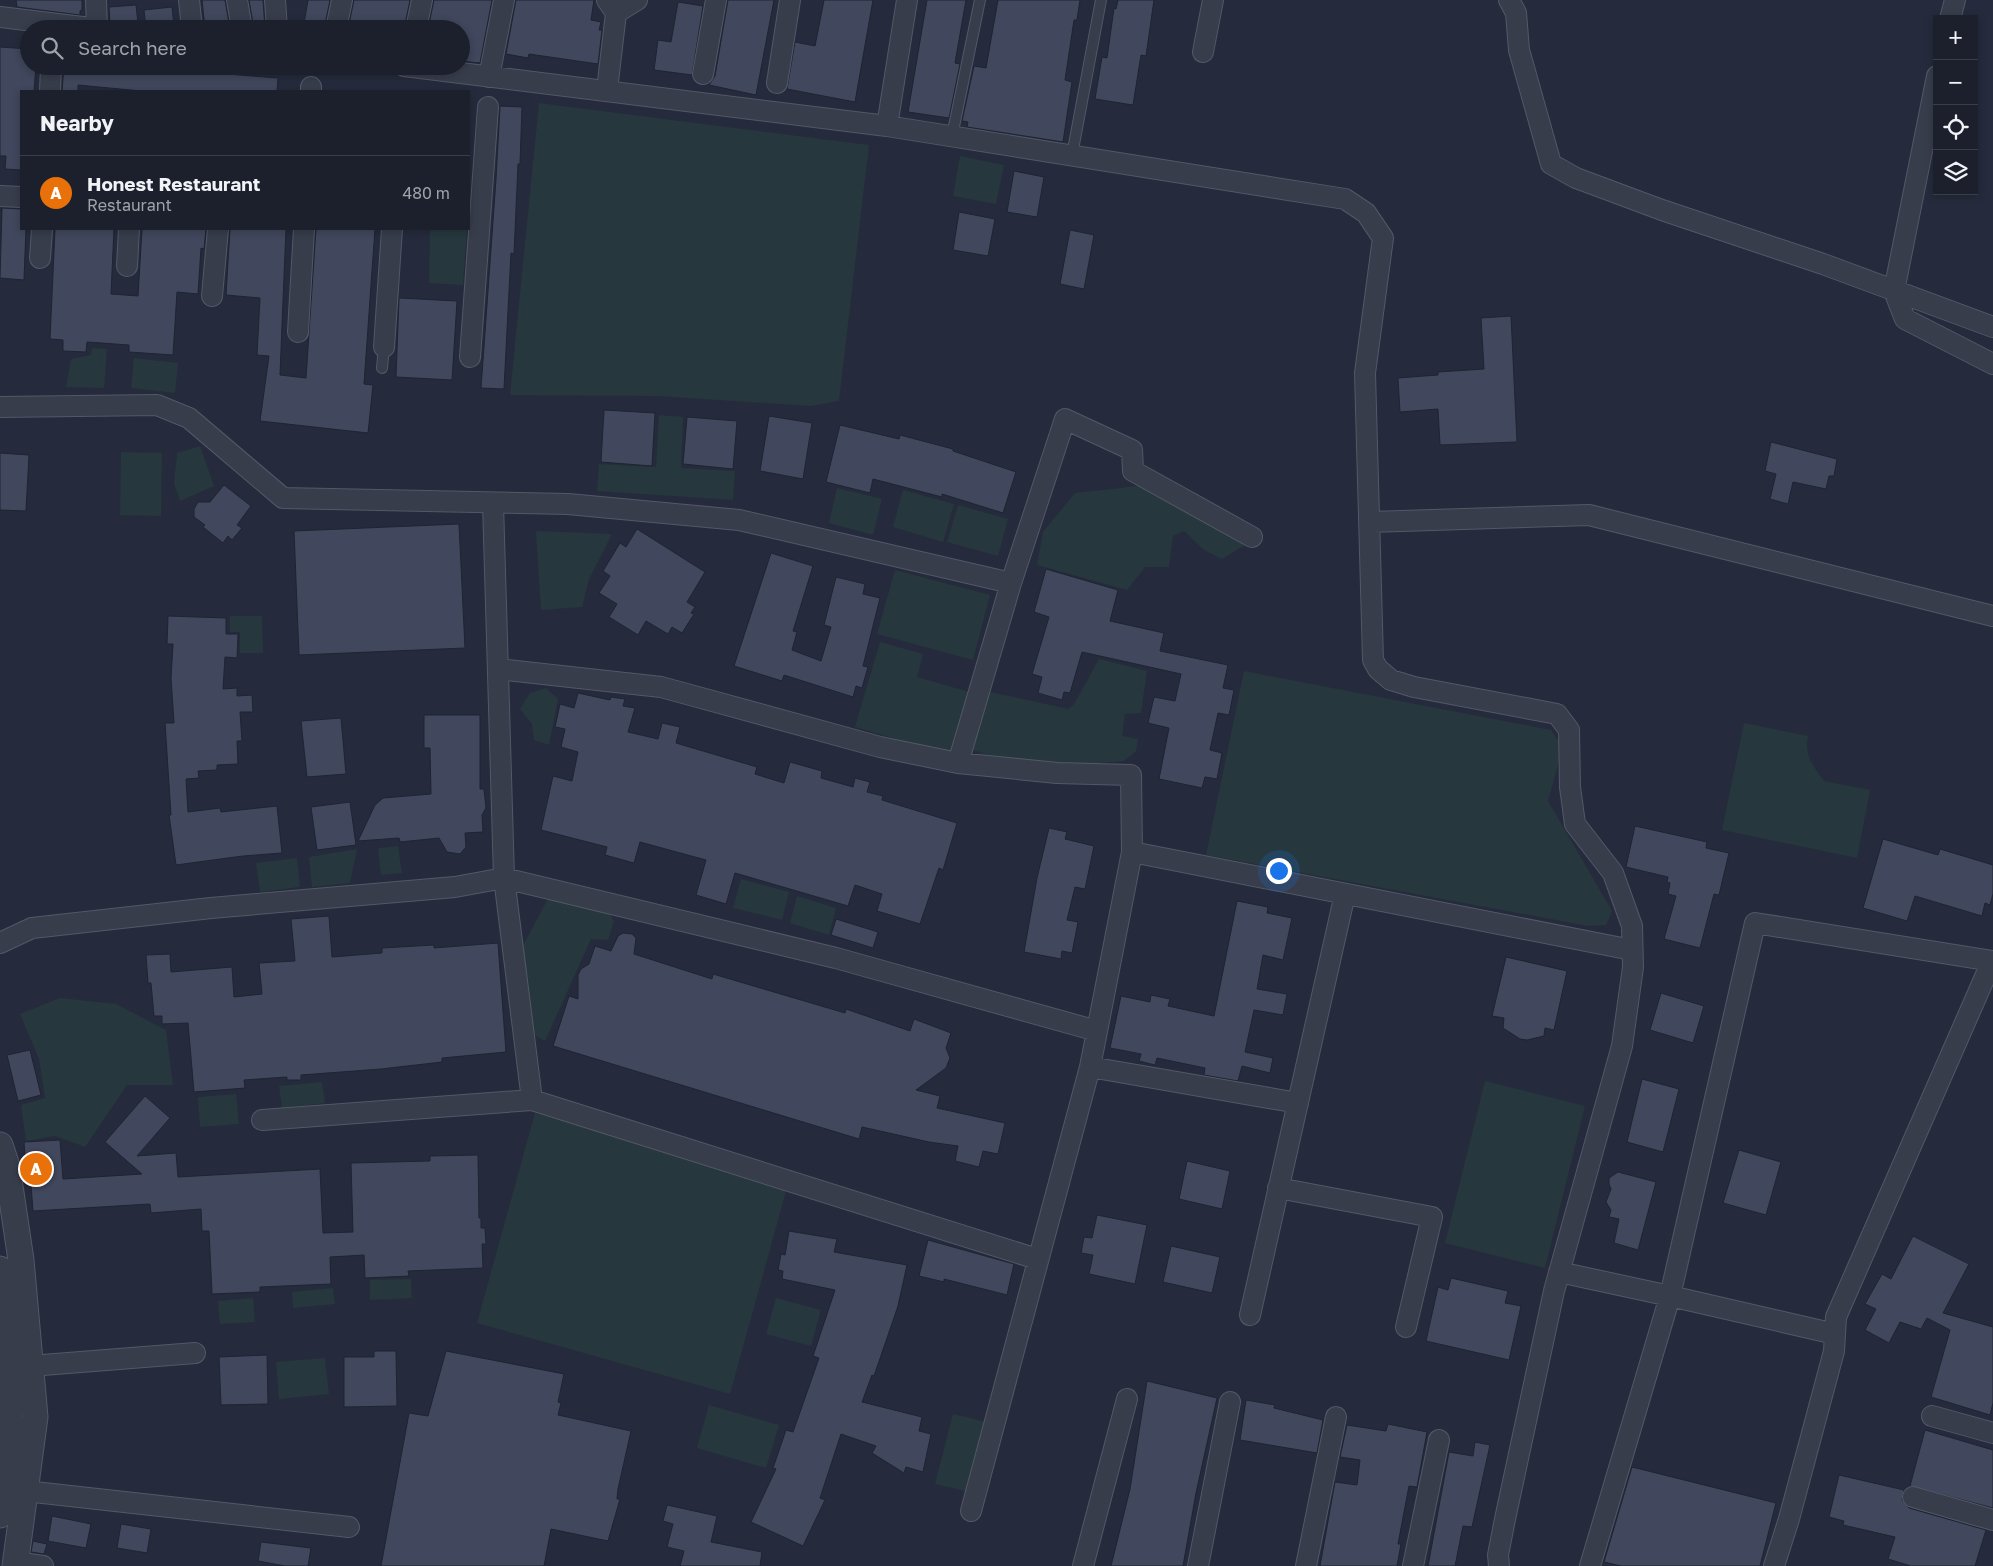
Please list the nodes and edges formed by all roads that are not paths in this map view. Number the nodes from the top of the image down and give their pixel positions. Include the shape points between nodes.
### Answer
1 (96, 0) edge
2 (189, 0) edge
3 (237, 0) edge
4 (275, 0) edge
5 (342, 0) edge
6 (422, 0) edge
7 (504, 0) edge
8 (637, 0) edge
9 (716, 0) edge
10 (790, 0) edge
11 (908, 0) edge
12 (980, 0) edge
13 (1101, 0) edge
14 (1213, 0) edge
15 (1509, 0) edge
16 (1955, 0) edge
17 (611, 6) edge
18 (1951, 15) edge
19 (0, 17) edge
20 (24, 20) edge
21 (97, 20) edge
22 (191, 20) edge
23 (240, 20) edge
24 (276, 20) edge
25 (338, 20) edge
26 (418, 20) edge
27 (1203, 52) dead end
28 (703, 74) dead end
29 (51, 75) edge
30 (470, 75) edge
31 (489, 77) junction
32 (777, 83) dead end
33 (50, 90) edge
34 (607, 90) junction
35 (1933, 96) edge
36 (488, 107) dead end
37 (887, 126) junction
38 (952, 136) junction
39 (1072, 155) junction
40 (0, 196) edge
41 (20, 197) edge
42 (474, 216) edge
43 (42, 230) edge
44 (129, 230) edge
45 (218, 230) edge
46 (304, 230) edge
47 (392, 230) edge
48 (40, 258) dead end
49 (126, 266) dead end
50 (1894, 291) junction
51 (212, 296) dead end
52 (1993, 327) edge
53 (298, 332) dead end
54 (384, 347) joint
55 (470, 357) dead end
56 (1993, 364) edge
57 (382, 368) dead end
58 (0, 407) edge
59 (493, 503) junction
60 (1370, 522) junction
61 (1252, 537) dead end
62 (1011, 583) junction
63 (1993, 616) edge
64 (498, 669) junction
65 (958, 763) junction
66 (1132, 852) junction
67 (504, 878) junction
68 (1345, 894) junction
69 (0, 943) edge
70 (1632, 950) junction
71 (1992, 959) edge
72 (1097, 1031) junction
73 (1090, 1067) junction
74 (532, 1100) junction
75 (1298, 1103) junction
76 (262, 1120) dead end
77 (2, 1160) edge
78 (1278, 1188) junction
79 (1037, 1259) junction
80 (0, 1269) edge
81 (1559, 1272) junction
82 (1670, 1296) junction
83 (1250, 1315) dead end
84 (1406, 1326) dead end
85 (1835, 1334) junction
86 (195, 1353) dead end
87 (30, 1366) junction
88 (1126, 1399) dead end
89 (1230, 1402) dead end
90 (1932, 1416) dead end
91 (1336, 1417) dead end
92 (1993, 1434) edge
93 (1439, 1440) dead end
94 (25, 1491) junction
95 (1913, 1497) dead end
96 (971, 1511) dead end
97 (0, 1515) edge
98 (1993, 1520) edge
99 (349, 1527) dead end
100 (15, 1564) edge
101 (43, 1566) edge
102 (1084, 1566) edge
103 (1198, 1566) edge
104 (1306, 1566) edge
105 (1413, 1566) edge
106 (1499, 1566) edge
107 (1590, 1566) edge
108 (1774, 1566) edge

1 - 21 street
2 - 22 street
3 - 23 street
4 - 24 street
5 - 25 street
6 - 26 street
7 - 31 street
8 - 17 street
9 - 28 street
10 - 32 street
11 - 37 street
12 - 38 lane
13 - 39 lane
14 - 27 street
15 - 50 street via 1516,13 1519,50 1551,164 1576,178 1662,210
16 - 18 street
17 - 34 street
19 - 20 street
29 - 33 street
30 - 31 street
31 - 34 street
34 - 37 street
35 - 50 street
36 - 42 street
37 - 38 street
38 - 39 street
39 - 60 street via 1345,199 1366,213 1383,238 1365,372
40 - 41 street
42 - 55 street
43 - 48 street
44 - 49 street
45 - 51 street
46 - 53 street
47 - 54 street
50 - 52 street
50 - 56 street via 1905,319
54 - 57 lane
58 - 59 street via 157,405 189,418 282,498
59 - 62 street via 568,504 739,520
59 - 64 street
60 - 63 street via 1589,515
60 - 70 street via 1373,660 1378,669 1391,680 1414,687 1557,714 1569,730 1570,788 1575,824 1613,873 1632,926
61 - 62 street via 1133,472 1132,450 1065,419
62 - 65 street
64 - 65 street via 661,687 880,747
64 - 67 street
65 - 66 street via 1057,773 1130,774
66 - 68 street
66 - 72 street
67 - 69 street via 455,887 211,908 32,928
67 - 72 street via 836,958
67 - 74 street
68 - 70 street
68 - 75 street
70 - 81 street via 1633,967 1622,1046
71 - 82 street via 1755,923
71 - 85 street via 1836,1317
72 - 73 street
73 - 75 street
73 - 79 street
74 - 76 street
74 - 79 street
75 - 78 street
77 - 87 street via 21,1260
78 - 83 street
78 - 84 street via 1432,1217
79 - 96 street
80 - 97 street via 8,1331 10,1442
81 - 82 street
81 - 106 street via 1505,1519
82 - 85 street
82 - 107 street
85 - 108 street via 1834,1351
86 - 87 street
87 - 94 street via 35,1417
88 - 102 street
89 - 103 street
90 - 92 street
91 - 104 street
93 - 105 street
94 - 99 street
94 - 100 street
95 - 98 street
100 - 101 street

